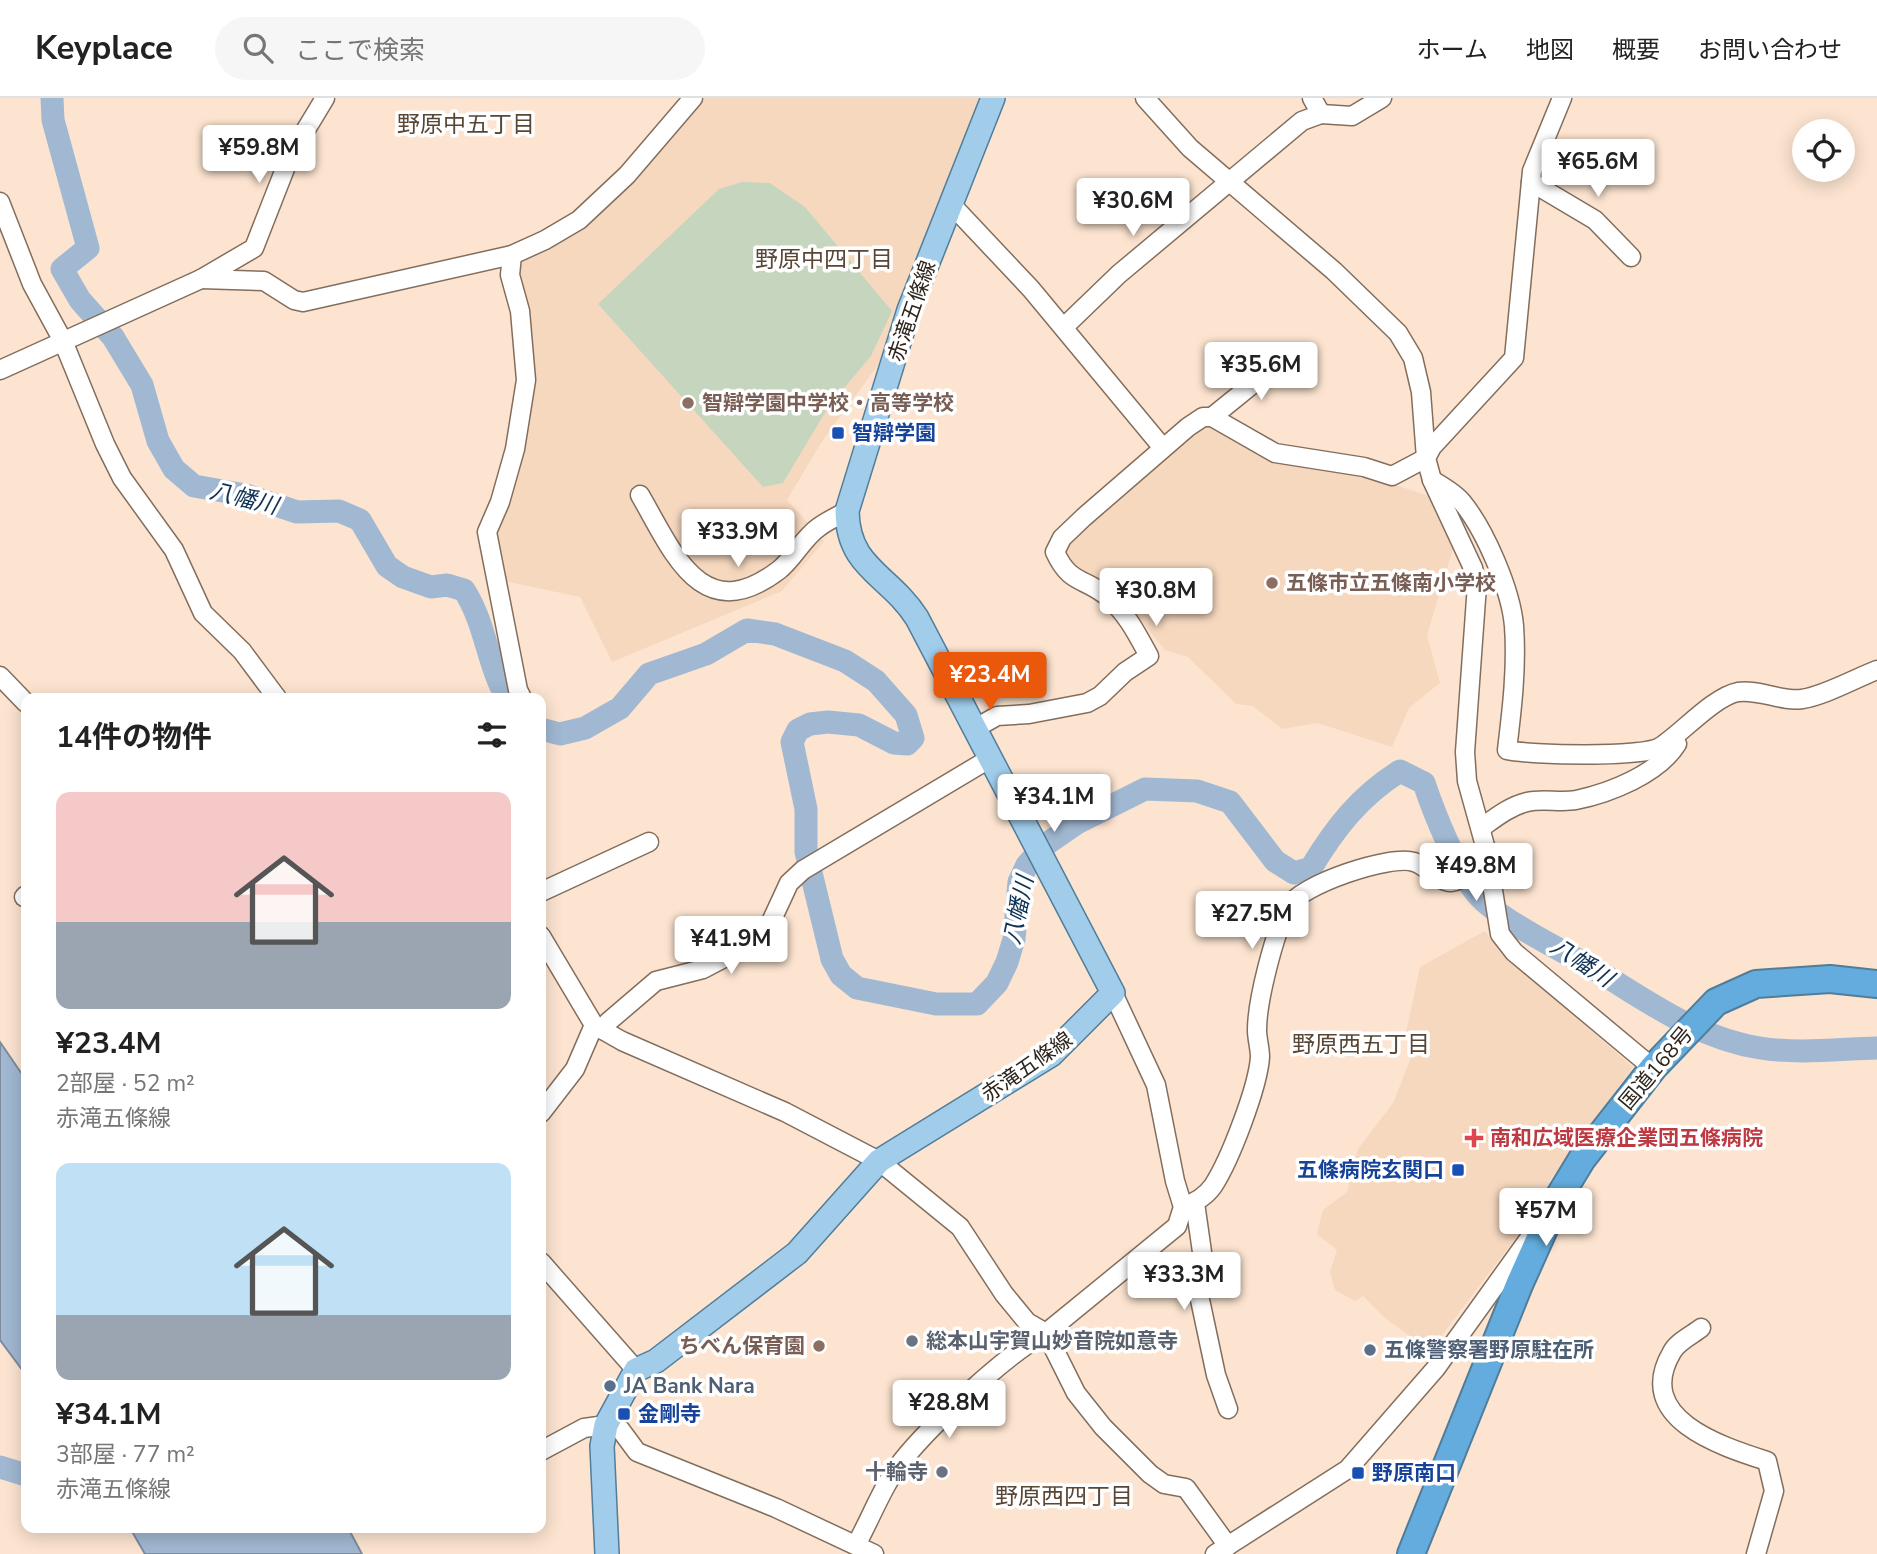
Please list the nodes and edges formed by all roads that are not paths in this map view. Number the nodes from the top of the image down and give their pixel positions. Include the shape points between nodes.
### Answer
1 (325, 98) edge
2 (693, 98) edge
3 (993, 98) edge
4 (1145, 98) edge
5 (1312, 98) edge
6 (1382, 98) edge
7 (1562, 98) edge
8 (1321, 114) junction
9 (1231, 180) junction
10 (1531, 182) junction
11 (0, 202) edge
12 (950, 203) junction
13 (512, 255) junction
14 (1632, 257) dead end
15 (201, 279) junction
16 (1064, 327) junction
17 (63, 341) junction
18 (1285, 358) dead end
19 (0, 370) edge
20 (1212, 417) junction
21 (1163, 448) junction
22 (1426, 458) junction
23 (1432, 481) junction
24 (640, 495) dead end
25 (847, 511) junction
26 (1877, 670) edge
27 (0, 677) edge
28 (274, 693) edge
29 (520, 693) edge
30 (21, 698) edge
31 (1694, 717) junction
32 (974, 729) junction
33 (989, 760) junction
34 (1480, 828) junction
35 (649, 842) dead end
36 (1485, 864) junction
37 (546, 890) edge
38 (546, 944) edge
39 (1877, 984) edge
40 (1113, 993) junction
41 (598, 1028) junction
42 (1653, 1068) junction
43 (546, 1107) edge
44 (879, 1161) junction
45 (1557, 1200) junction
46 (1189, 1205) junction
47 (546, 1268) edge
48 (1701, 1328) dead end
49 (1046, 1333) junction
50 (636, 1370) junction
51 (1228, 1409) dead end
52 (606, 1425) junction
53 (546, 1448) edge
54 (856, 1545) junction
55 (1221, 1550) edge
56 (607, 1554) edge
57 (874, 1554) edge
58 (1411, 1554) edge
59 (1756, 1554) edge

1 - 15 street via 290,156 254,248
2 - 13 street via 627,175 579,219
3 - 12 main road, 赤滝五條線
4 - 9 street via 1190,148
5 - 8 street
6 - 8 street via 1352,116
7 - 10 street
8 - 9 street via 1302,121
9 - 16 street
9 - 22 street via 1398,333 1413,358 1421,392
10 - 14 street via 1595,220
10 - 22 street via 1514,358
11 - 17 street via 32,284
12 - 16 street
12 - 25 main road, 赤滝五條線 via 909,310
13 - 15 street via 303,302 264,281
13 - 29 street via 510,275 520,311 526,380 515,449 487,532
15 - 17 street
16 - 21 street
17 - 19 street
17 - 28 street via 122,478 174,550 203,613 242,651
18 - 20 street
20 - 21 street via 1203,417
20 - 22 street via 1275,453 1392,476
21 - 32 street via 1069,531 1055,552 1064,571 1106,596 1127,617 1149,656 1087,703 998,716
22 - 23 street
23 - 31 street via 1462,501 1505,587 1514,625 1507,750 1633,755 1658,748
23 - 34 street via 1477,585 1465,752 1467,781
24 - 25 street via 681,565 698,583 727,591 750,586 780,570 818,528
25 - 32 main road, 赤滝五條線 via 851,544 862,562 906,602
26 - 31 street via 1802,699 1738,692
27 - 30 street
31 - 34 street via 1671,753 1646,774 1575,800 1528,802
32 - 33 main road, 赤滝五條線
33 - 40 main road, 赤滝五條線
33 - 41 street via 810,866 789,883 764,937 704,969 656,981
34 - 36 street
35 - 37 street
36 - 42 street via 1500,934 1514,952
36 - 46 street via 1447,882 1415,862 1400,860 1320,884 1290,903 1275,934 1257,1029 1260,1057 1245,1116 1213,1187
38 - 41 street
39 - 42 highway, 国道168号 via 1830,979 1756,984 1716,1002
40 - 44 main road, 赤滝五條線 via 1051,1055
40 - 46 street via 1156,1085 1175,1181
41 - 43 street
41 - 44 street via 785,1112
42 - 45 highway, 国道168号 via 1582,1159
44 - 49 street via 960,1227 1004,1294 1027,1322
44 - 50 main road, 赤滝五條線 via 787,1262 656,1361
45 - 55 street via 1436,1368 1348,1469
45 - 58 highway, 国道168号
46 - 49 street via 1177,1226
46 - 51 street via 1202,1252 1199,1295
47 - 50 street
48 - 59 street via 1673,1350 1662,1376 1664,1399 1683,1424 1722,1447 1767,1461 1774,1491
49 - 54 street via 1024,1344 901,1462
49 - 55 street via 1076,1392 1103,1427 1150,1474 1164,1484 1186,1488
50 - 52 main road
52 - 53 street via 584,1428
52 - 54 street via 620,1429 637,1452 776,1507
52 - 56 main road via 602,1446
54 - 57 street

